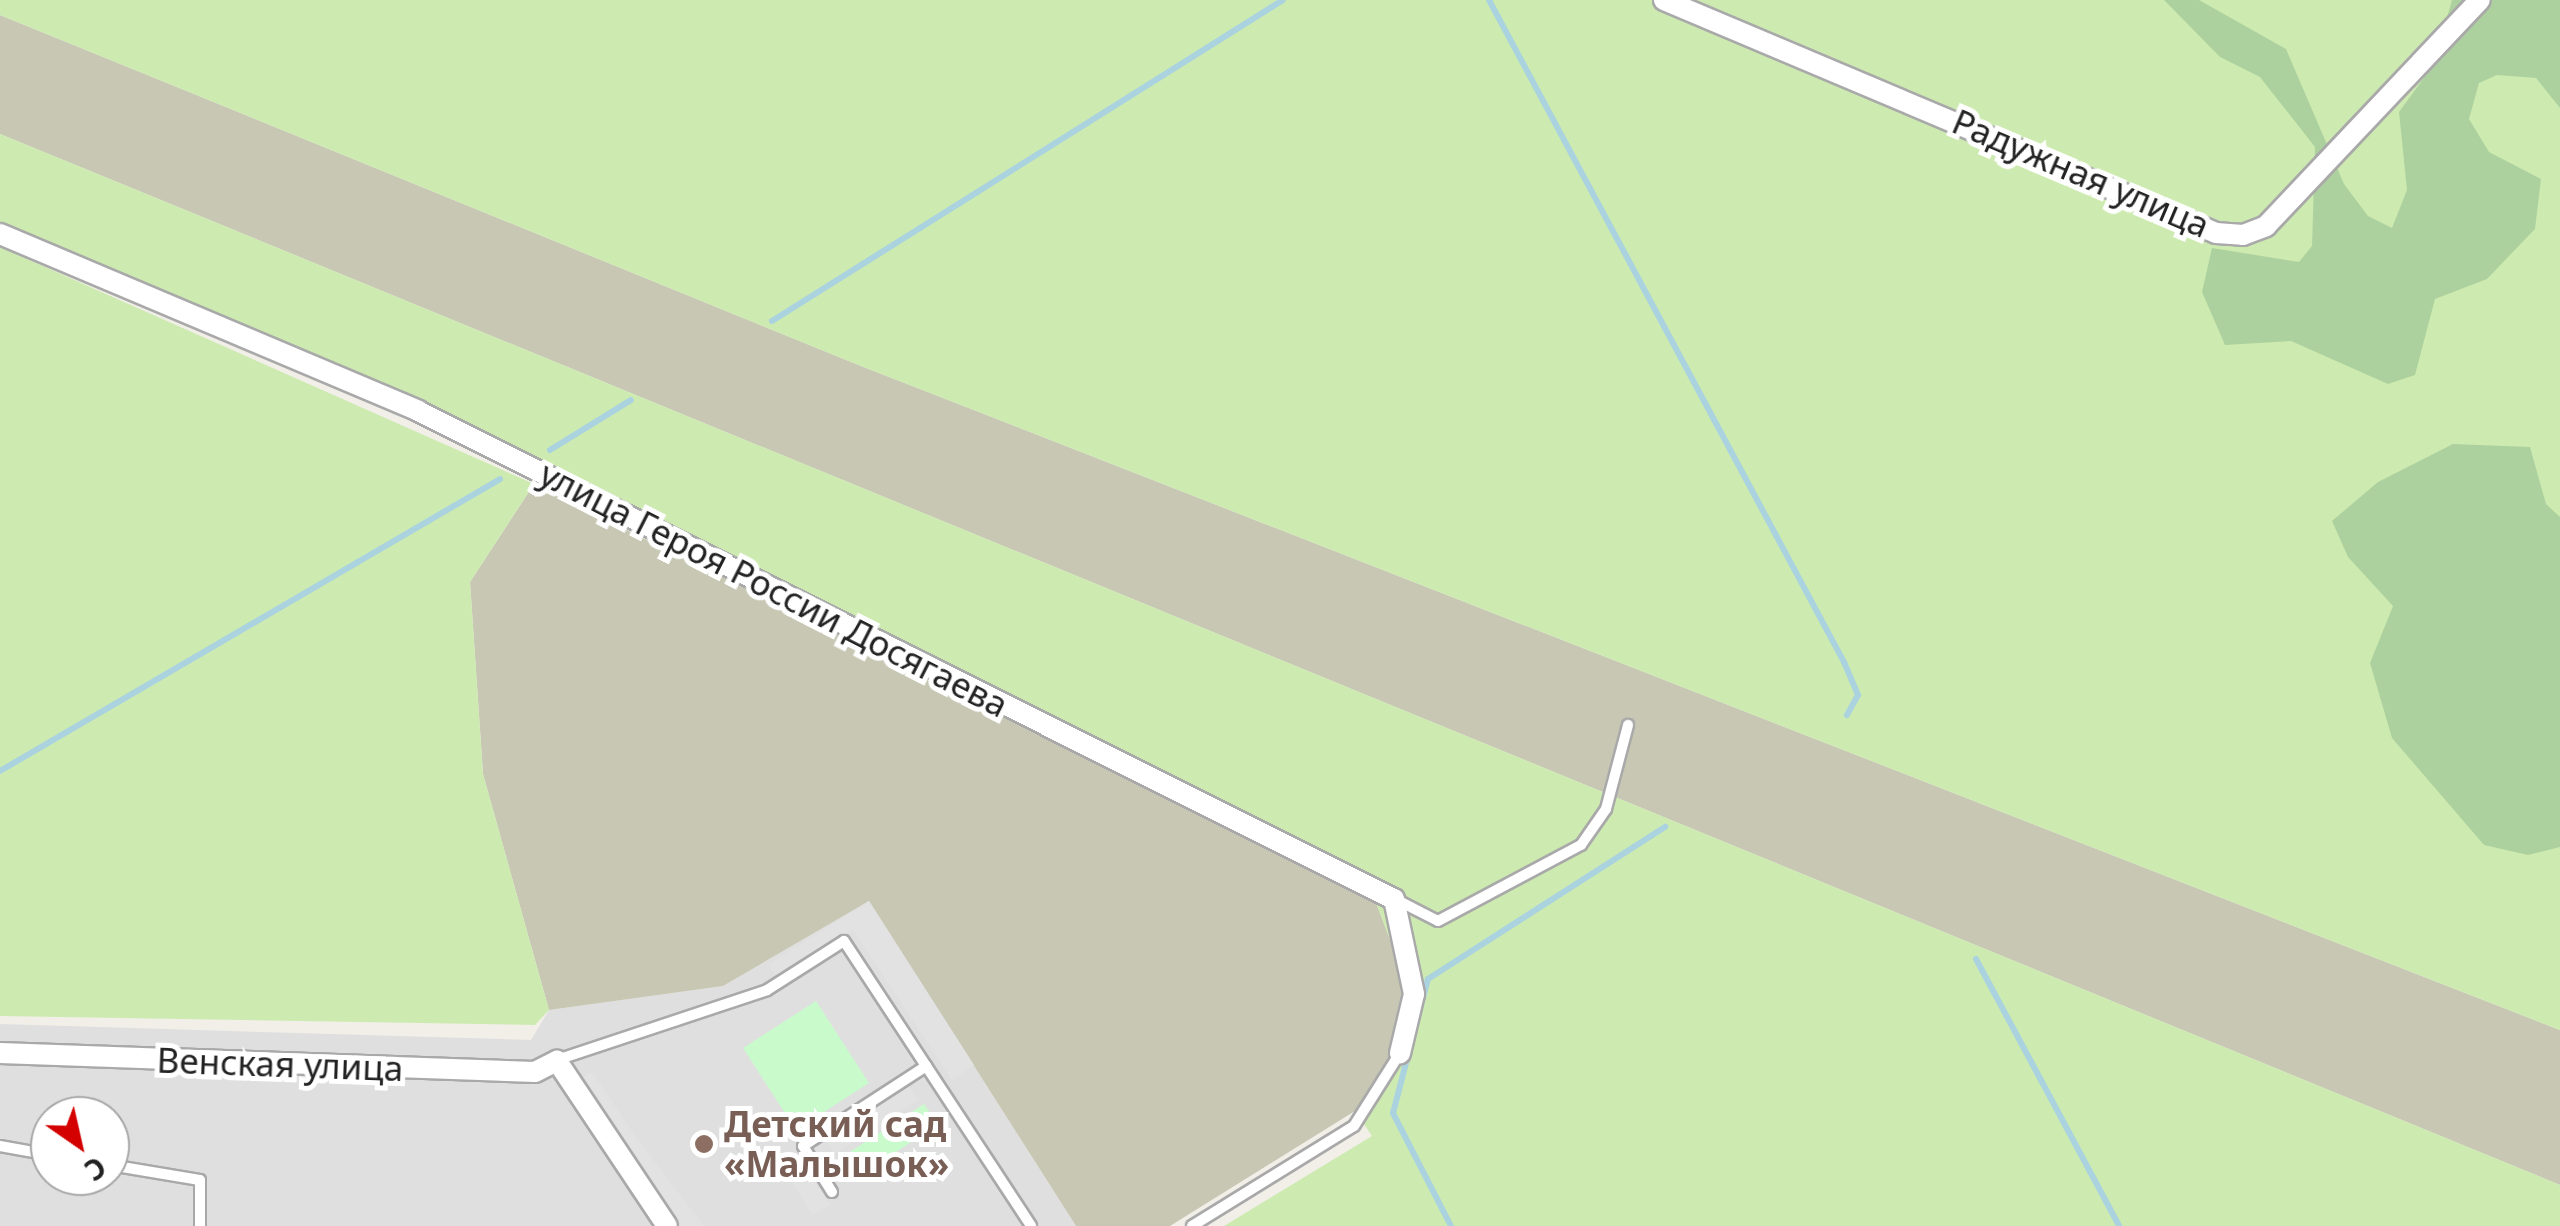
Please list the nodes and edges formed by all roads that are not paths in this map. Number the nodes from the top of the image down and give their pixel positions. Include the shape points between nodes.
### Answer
1 (1664, 0) edge
2 (2480, 0) edge
3 (0, 234) edge
4 (1628, 725) dead end
5 (1394, 899) junction
6 (1400, 1052) joint
7 (0, 1053) edge
8 (557, 1061) junction
9 (926, 1066) junction
10 (0, 1146) edge
11 (30, 1151) edge
12 (130, 1168) edge
13 (832, 1192) dead end
14 (200, 1226) edge
15 (666, 1226) edge
16 (1031, 1226) edge
17 (1192, 1226) edge

1 - 2 street, Радужная улица via 2216,232 2243,235 2266,226
3 - 5 street, улица Героя России Досягаева via 418,412
4 - 5 lane via 1606,809 1581,845 1438,921
5 - 6 street via 1414,994
6 - 17 lane via 1354,1126
7 - 8 street, Венская улица via 535,1072
8 - 9 lane via 768,990 844,941
8 - 15 street
9 - 13 lane via 803,1146
9 - 16 lane
10 - 11 lane
12 - 14 lane via 200,1180

